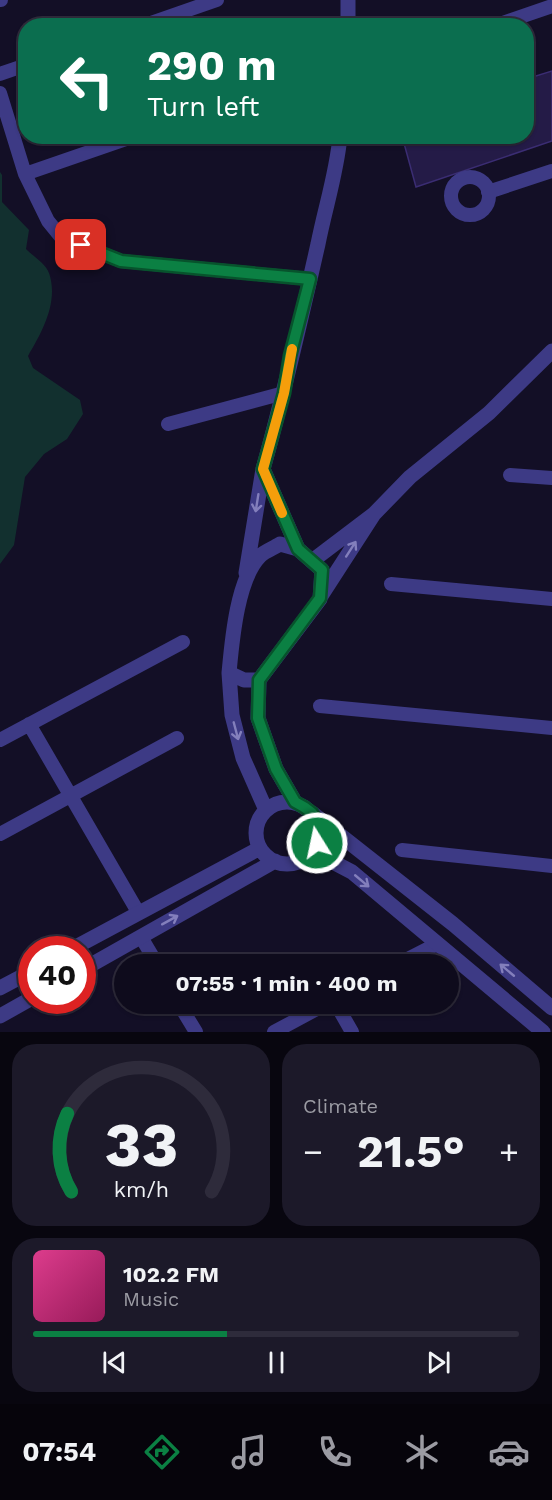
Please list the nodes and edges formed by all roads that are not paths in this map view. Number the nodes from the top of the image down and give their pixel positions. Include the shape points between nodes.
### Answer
1 (217, 0) edge
2 (348, 0) edge
3 (552, 6) edge
4 (165, 18) edge
5 (348, 18) edge
6 (517, 18) edge
7 (18, 68) edge
8 (0, 74) edge
9 (0, 93) edge
10 (112, 144) edge
11 (338, 144) edge
12 (552, 171) edge
13 (25, 174) junction
14 (488, 192) dead end
15 (310, 279) junction
16 (552, 351) edge
17 (284, 393) junction
18 (168, 424) dead end
19 (263, 469) junction
20 (510, 476) dead end
21 (552, 478) edge
22 (374, 514) junction
23 (298, 549) junction
24 (312, 561) junction
25 (245, 576) junction
26 (391, 584) dead end
27 (320, 598) junction
28 (552, 599) edge
29 (183, 642) dead end
30 (229, 673) junction
31 (259, 680) junction
32 (320, 706) dead end
33 (30, 724) junction
34 (552, 728) edge
35 (177, 738) dead end
36 (0, 740) edge
37 (70, 796) junction
38 (295, 802) junction
39 (266, 810) junction
40 (312, 813) junction
41 (0, 834) edge
42 (260, 848) junction
43 (402, 850) dead end
44 (312, 851) junction
45 (275, 861) junction
46 (552, 866) edge
47 (138, 912) junction
48 (95, 936) edge
49 (141, 937) junction
50 (437, 944) junction
51 (151, 954) edge
52 (418, 954) edge
53 (96, 962) edge
54 (18, 978) edge
55 (0, 988) edge
56 (18, 1006) edge
57 (552, 1008) edge
58 (185, 1014) edge
59 (307, 1014) edge
60 (342, 1014) edge
61 (0, 1016) edge
62 (196, 1032) edge
63 (273, 1032) edge
64 (352, 1032) edge
65 (543, 1032) edge

1 - 4 street
2 - 5 street
3 - 6 street
7 - 8 street
9 - 13 street
10 - 13 street
11 - 15 street
12 - 14 street
13 - 15 street via 48,221 61,237 121,261
15 - 17 street
16 - 22 street via 489,413 410,477
17 - 18 street
17 - 19 street
19 - 23 street
19 -> 25 street
20 - 21 street
22 - 24 street
27 -> 22 street
23 - 24 street
23 - 25 street via 280,544 260,555
24 - 27 street via 322,570
25 - 30 street
26 - 28 street
27 - 31 street
29 - 33 street
30 - 31 street via 244,680
30 -> 39 street via 232,714 243,758
31 - 38 street via 258,718 276,769
32 - 34 street
33 - 36 street
33 - 37 street
35 - 37 street
37 - 41 street
37 - 47 street
38 - 39 street via 274,804
38 - 40 street
39 - 42 street via 256,828
40 - 44 street via 318,832
57 -> 40 street
42 - 45 street
42 - 47 street
43 - 46 street
44 - 45 street via 295,863
44 -> 50 street via 352,872
49 -> 45 street
47 - 48 street
49 - 51 street
49 - 53 street
50 - 52 street
50 - 65 street
54 - 55 street
56 - 61 street
58 - 62 street
59 - 63 street
60 - 64 street

